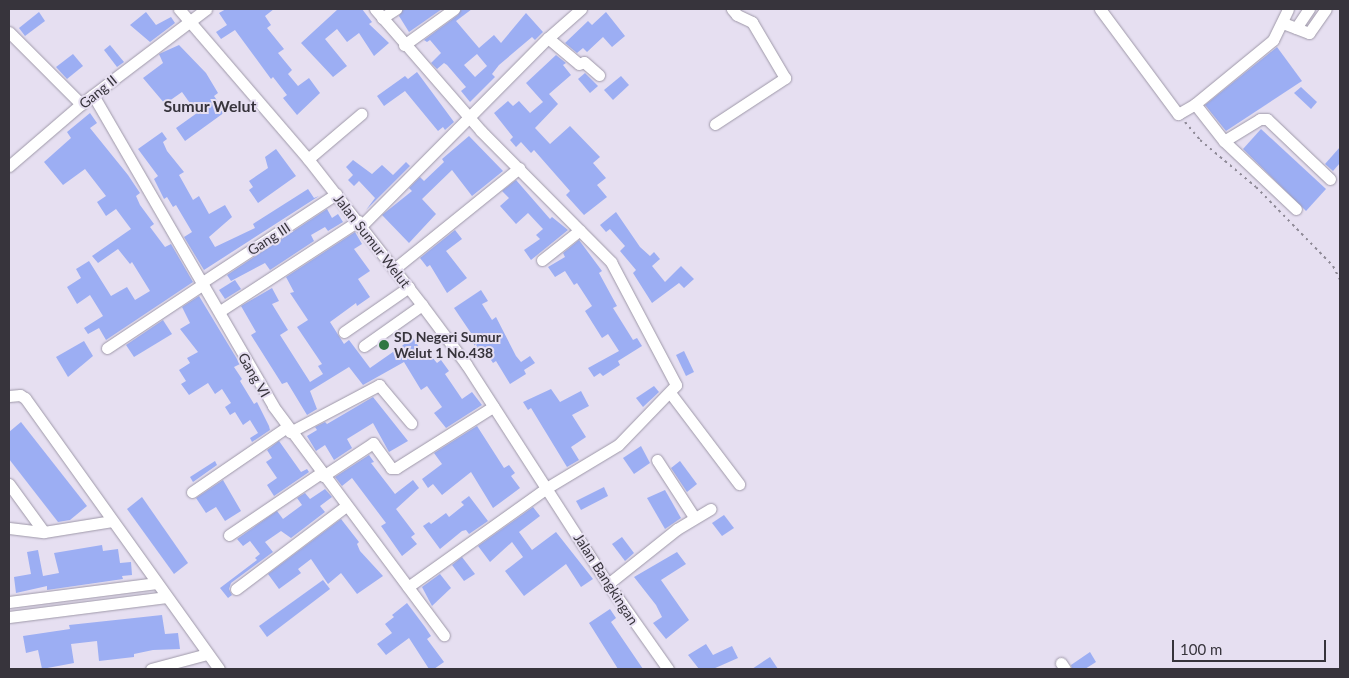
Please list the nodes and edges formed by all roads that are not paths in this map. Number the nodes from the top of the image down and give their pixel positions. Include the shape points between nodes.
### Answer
1 (179, 9) edge
2 (206, 9) edge
3 (396, 9) edge
4 (454, 9) edge
5 (732, 9) edge
6 (1100, 9) edge
7 (1288, 9) edge
8 (1309, 9) edge
9 (1326, 9) edge
10 (578, 10) edge
11 (379, 13) edge
12 (188, 20) junction
13 (1283, 23) junction
14 (1296, 28) junction
15 (9, 32) edge
16 (548, 38) junction
17 (404, 45) junction
18 (600, 75) dead end
19 (93, 95) junction
20 (81, 104) junction
21 (1195, 104) junction
22 (361, 114) dead end
23 (470, 119) junction
24 (715, 124) dead end
25 (1224, 142) junction
26 (308, 159) junction
27 (9, 166) edge
28 (519, 168) junction
29 (1330, 178) dead end
30 (336, 194) junction
31 (1296, 209) dead end
32 (360, 223) junction
33 (580, 230) junction
34 (542, 260) dead end
35 (394, 269) junction
36 (202, 284) junction
37 (409, 287) junction
38 (422, 305) junction
39 (220, 311) junction
40 (344, 332) dead end
41 (364, 346) dead end
42 (106, 348) dead end
43 (671, 394) junction
44 (9, 396) edge
45 (493, 407) junction
46 (411, 423) dead end
47 (288, 429) junction
48 (657, 460) dead end
49 (322, 475) junction
50 (9, 484) edge
51 (739, 484) dead end
52 (548, 487) junction
53 (192, 492) dead end
54 (346, 506) junction
55 (710, 509) dead end
56 (694, 518) junction
57 (112, 521) junction
58 (9, 528) edge
59 (44, 532) junction
60 (229, 535) dead end
61 (157, 583) junction
62 (608, 584) junction
63 (408, 587) junction
64 (236, 589) dead end
65 (167, 597) junction
66 (9, 602) edge
67 (9, 617) edge
68 (444, 635) dead end
69 (207, 654) junction
70 (151, 669) edge
71 (219, 669) edge
72 (668, 669) edge

1 - 12 street, Jalan Sumur Welut
2 - 12 street, Gang II
3 - 11 street
4 - 17 street
5 - 24 street via 752,22 785,78
6 - 21 street via 1178,114
7 - 13 street
8 - 14 street
9 - 14 street via 1309,34
10 - 16 street
11 - 17 street
12 - 19 street, Gang II
12 - 26 street, Jalan Sumur Welut
13 - 14 street
13 - 21 street via 1273,40
15 - 20 street
16 - 18 street via 579,64 584,62
16 - 23 street
17 - 23 street
19 - 20 street, Gang II
19 - 36 street, Gang VI
20 - 27 street, Gang II
21 - 25 street
22 - 26 street
23 - 28 street
23 - 32 street
25 - 29 street via 1260,119 1266,119
25 - 31 street
26 - 30 street, Jalan Sumur Welut
28 - 33 street
28 - 35 street
30 - 32 street, Jalan Sumur Welut
30 - 36 street, Gang III
32 - 35 street, Jalan Sumur Welut
32 - 39 street
33 - 34 street
33 - 43 street via 611,262 676,385
35 - 37 street, Jalan Sumur Welut
36 - 39 street, Gang VI
36 - 42 street, Gang III
37 - 38 street, Jalan Sumur Welut
37 - 40 street
38 - 41 street
38 - 45 street, Jalan Sumur Welut
39 - 47 street, Gang VI via 245,360
43 - 51 street
43 - 52 street via 618,445
44 - 57 street via 20,394 25,398
45 - 49 street via 396,468 391,468 373,443
45 - 52 street, Jalan Sumur Welut
46 - 47 street via 385,388 380,386
47 - 49 street, Gang VI
47 - 53 street
48 - 56 street
49 - 54 street, Gang VI
49 - 60 street
50 - 59 street
52 - 62 street, Jalan Bangkingan
52 - 63 street
54 - 63 street, Gang VI
54 - 64 street
55 - 56 street
56 - 62 street
57 - 59 street
57 - 61 street
58 - 59 street
61 - 65 street
61 - 66 street
62 - 72 street, Jalan Bangkingan
63 - 68 street, Gang VI
65 - 67 street
65 - 69 street
69 - 70 street
69 - 71 street

